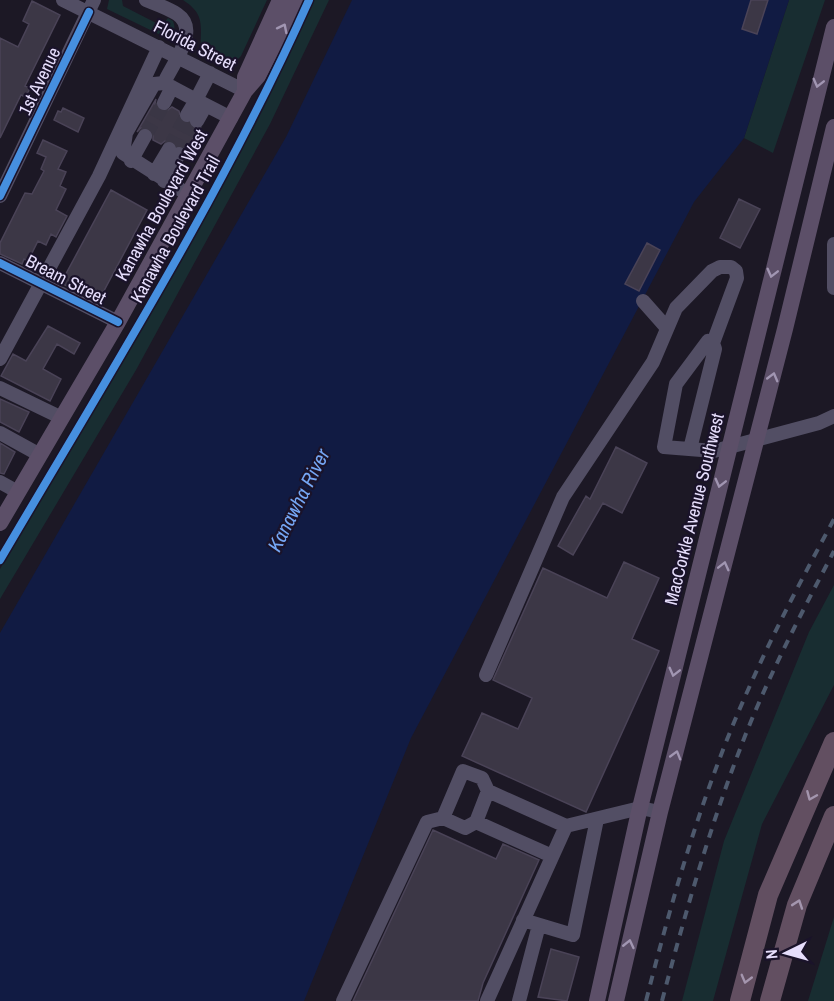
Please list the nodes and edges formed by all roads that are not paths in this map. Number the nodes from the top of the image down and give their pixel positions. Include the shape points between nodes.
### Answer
1 (63, 0) edge
2 (146, 0) edge
3 (280, 0) edge
4 (297, 0) edge
5 (91, 6) edge
6 (834, 27) edge
7 (159, 47) junction
8 (177, 56) junction
9 (210, 73) junction
10 (168, 85) junction
11 (245, 91) junction
12 (201, 102) junction
13 (164, 103) tunnel mouth
14 (192, 118) tunnel mouth
15 (231, 118) junction
16 (834, 127) edge
17 (145, 136) tunnel mouth
18 (174, 151) tunnel mouth
19 (131, 161) junction
20 (159, 177) junction
21 (189, 195) junction
22 (0, 196) edge
23 (834, 244) edge
24 (0, 263) edge
25 (42, 284) junction
26 (834, 288) edge
27 (643, 301) dead end
28 (118, 322) junction
29 (666, 327) junction
30 (713, 343) junction
31 (0, 359) edge
32 (0, 388) edge
33 (834, 416) edge
34 (63, 418) junction
35 (0, 433) edge
36 (757, 438) junction
37 (729, 447) junction
38 (690, 449) junction
39 (40, 455) junction
40 (0, 482) edge
41 (18, 492) junction
42 (0, 523) edge
43 (486, 675) dead end
44 (834, 742) edge
45 (488, 791) junction
46 (640, 808) junction
47 (660, 812) junction
48 (834, 816) edge
49 (443, 818) junction
50 (597, 819) junction
51 (476, 822) junction
52 (566, 826) junction
53 (552, 856) junction
54 (523, 920) junction
55 (539, 925) junction
56 (343, 1001) edge
57 (487, 1001) edge
58 (519, 1001) edge
59 (597, 1001) edge
60 (615, 1001) edge
61 (740, 1001) edge
62 (770, 1001) edge

1 - 5 street, Florida Street
2 - 8 street via 183,20 186,38
3 - 11 main road, Kanawha Boulevard West via 245,77
11 -> 4 main road, Kanawha Boulevard West via 258,76
5 - 7 street, Florida Street
5 - 22 street, 1st Avenue
6 -> 37 main road, MacCorkle Avenue Southwest
7 - 8 street, Florida Street
7 - 25 street via 99,176
8 - 9 street, Florida Street
8 - 10 street
9 - 11 street, Florida Street
9 - 12 street
10 - 12 street
10 - 13 street
10 - 19 street via 154,84 126,133 123,153
11 - 15 main road, Kanawha Boulevard West
12 - 14 street
12 - 15 street
15 - 21 main road, Kanawha Boulevard West
36 -> 16 main road
17 - 19 street
18 - 20 street
19 - 20 street
20 - 21 street
21 - 28 main road, Kanawha Boulevard West
23 - 26 street
24 - 25 street, Bream Street
25 - 28 street, Bream Street
25 - 31 street
27 - 29 street
28 - 34 main road, Kanawha Boulevard West
29 - 30 street via 694,287 712,271 731,267 736,278
29 - 43 street via 653,362 563,497
30 - 38 street via 715,349
30 - 38 street via 703,345 676,384 664,447
32 - 34 street
33 - 36 street
34 - 39 main road, Kanawha Boulevard West
35 - 39 street
36 - 37 street
47 -> 36 main road
37 - 38 street via 714,451
37 -> 46 main road, MacCorkle Avenue Southwest
39 - 41 main road, Kanawha Boulevard West
40 - 41 street
41 - 42 main road, Kanawha Boulevard West
44 -> 61 highway via 768,895
45 - 49 street via 482,778 463,771
45 - 51 street
45 - 52 street
46 - 47 street
46 - 50 street
46 - 59 main road, MacCorkle Avenue Southwest
60 -> 47 main road
62 -> 48 highway via 797,905
49 - 51 street via 465,828
49 - 56 street via 427,822
50 - 52 street
50 - 55 street via 573,935
51 - 53 street
52 - 53 street
53 - 54 street
54 - 55 street
54 - 57 street
55 - 58 street

